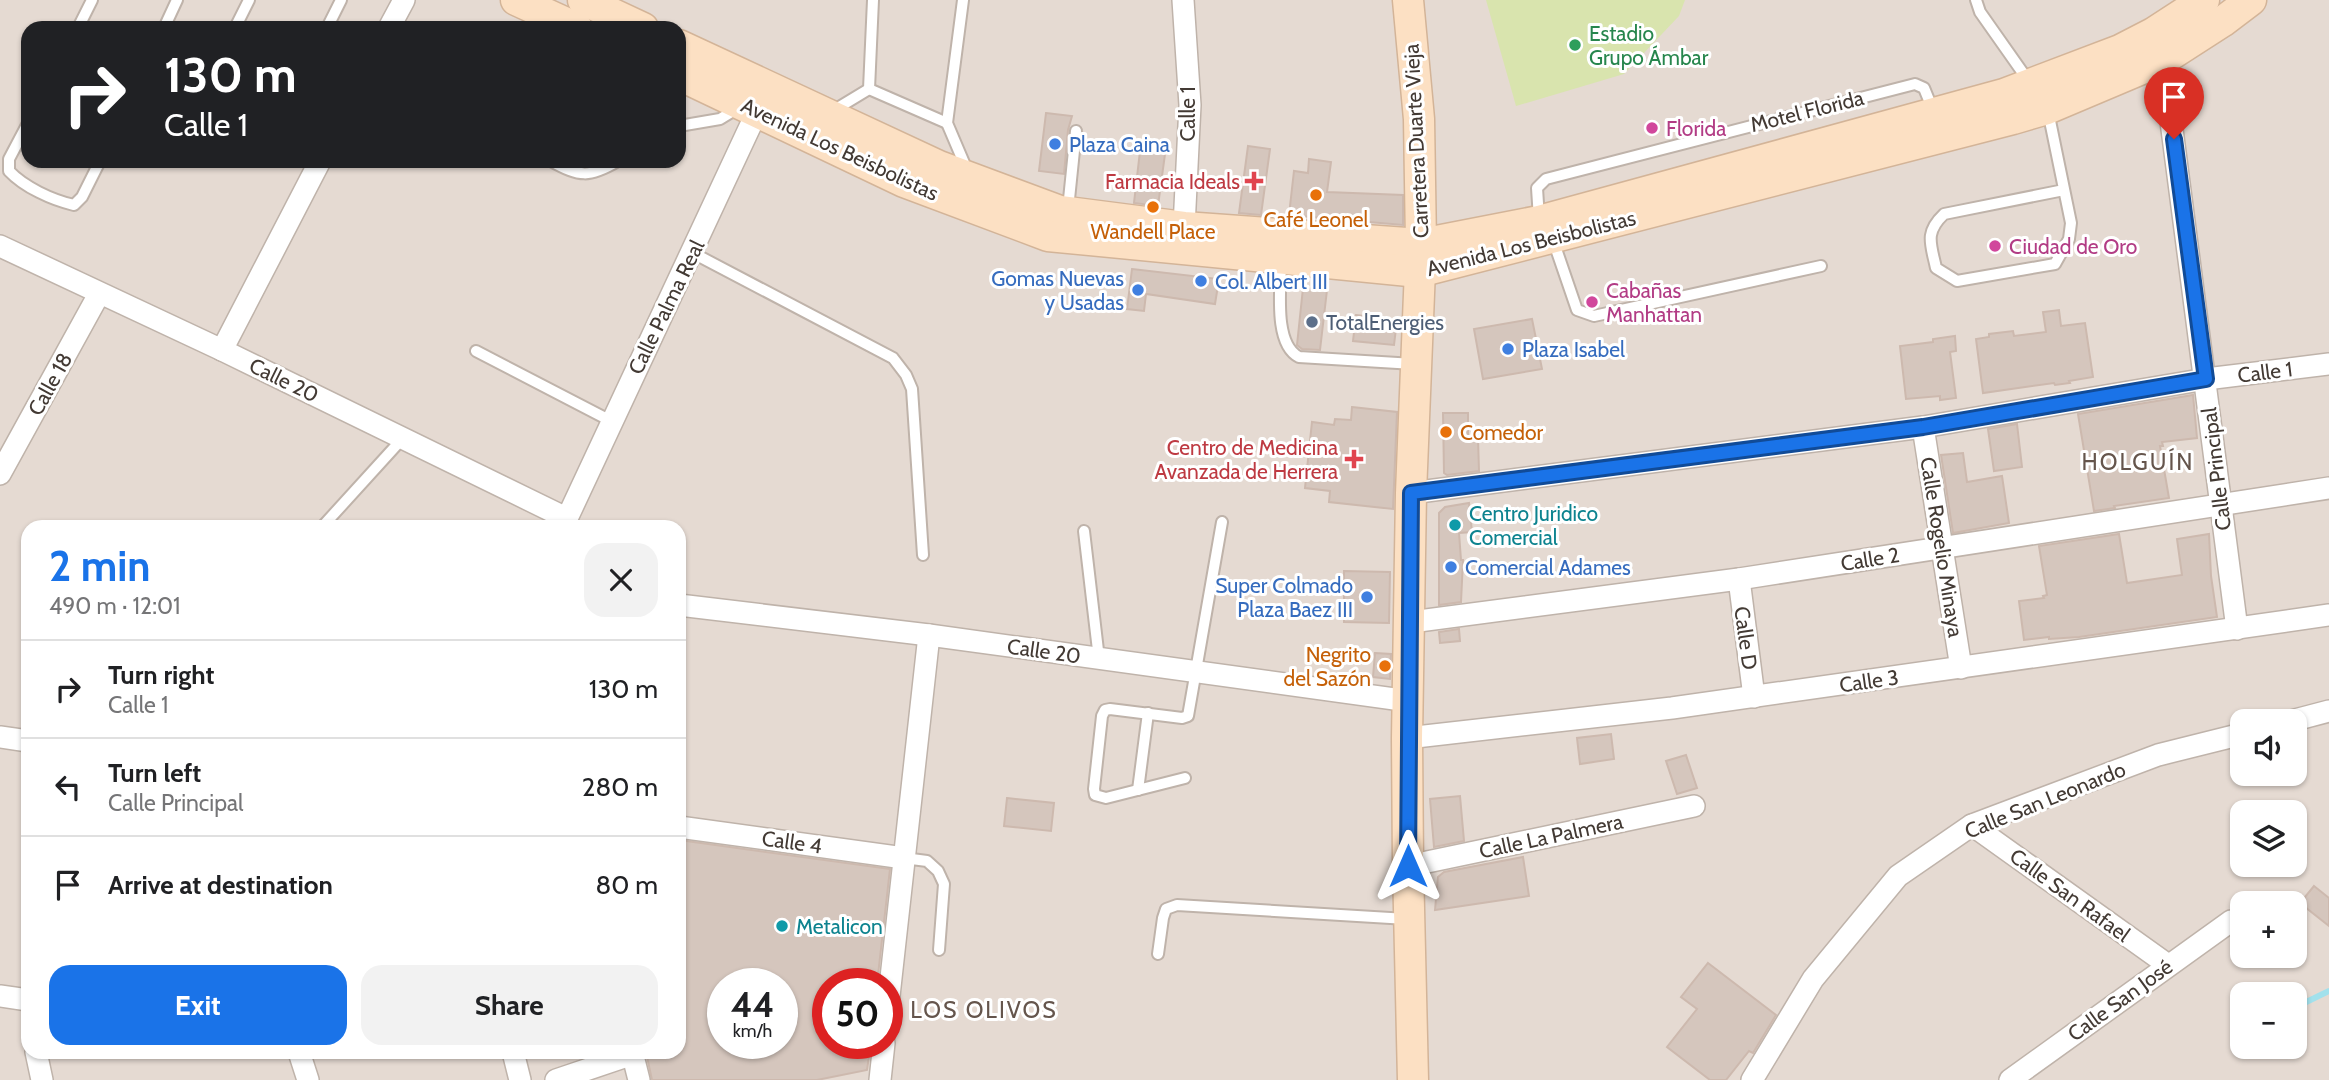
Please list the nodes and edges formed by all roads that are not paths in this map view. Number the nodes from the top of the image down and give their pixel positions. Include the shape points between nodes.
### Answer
1 (92, 0) edge
2 (177, 0) edge
3 (250, 0) edge
4 (341, 0) edge
5 (404, 0) edge
6 (516, 0) edge
7 (583, 0) edge
8 (873, 0) edge
9 (963, 0) edge
10 (1183, 0) edge
11 (1408, 0) edge
12 (1976, 0) edge
13 (2251, 0) edge
14 (2267, 0) edge
15 (2213, 11) edge
16 (82, 21) edge
17 (167, 21) edge
18 (239, 21) edge
19 (330, 21) edge
20 (393, 21) edge
21 (562, 21) edge
22 (628, 21) edge
23 (2158, 46) junction
24 (686, 50) edge
25 (686, 77) edge
26 (869, 89) junction
27 (2039, 96) junction
28 (757, 101) junction
29 (827, 114) junction
30 (947, 122) junction
31 (686, 125) edge
32 (1076, 131) dead end
33 (21, 136) edge
34 (96, 168) edge
35 (316, 168) edge
36 (563, 168) edge
37 (605, 168) edge
38 (970, 179) junction
39 (2064, 190) junction
40 (1068, 212) junction
41 (1184, 228) junction
42 (1546, 229) junction
43 (0, 246) edge
44 (693, 253) junction
45 (1281, 258) junction
46 (1420, 258) junction
47 (1821, 266) dead end
48 (99, 294) junction
49 (222, 350) junction
50 (476, 351) dead end
51 (2329, 364) edge
52 (1416, 365) junction
53 (2206, 379) junction
54 (611, 421) junction
55 (1923, 427) junction
56 (403, 438) junction
57 (0, 474) edge
58 (2329, 488) edge
59 (1411, 493) junction
60 (2220, 504) junction
61 (328, 520) edge
62 (561, 520) edge
63 (566, 520) edge
64 (1222, 523) dead end
65 (1084, 531) dead end
66 (1941, 547) junction
67 (923, 555) dead end
68 (1739, 579) junction
69 (686, 606) edge
70 (2329, 615) edge
71 (1411, 622) junction
72 (2236, 629) junction
73 (929, 635) junction
74 (1099, 659) junction
75 (1961, 668) junction
76 (1197, 672) junction
77 (1754, 697) junction
78 (1409, 701) junction
79 (2329, 711) edge
80 (1148, 713) junction
81 (2307, 717) edge
82 (0, 737) edge
83 (2230, 737) edge
84 (1408, 738) junction
85 (21, 740) edge
86 (1185, 778) dead end
87 (1138, 790) junction
88 (1694, 806) dead end
89 (1972, 825) junction
90 (686, 828) edge
91 (904, 858) junction
92 (1408, 866) junction
93 (1409, 920) junction
94 (2230, 922) edge
95 (939, 950) dead end
96 (1158, 954) dead end
97 (2168, 965) junction
98 (892, 968) edge
99 (0, 996) edge
100 (21, 1002) edge
101 (38, 1059) edge
102 (301, 1059) edge
103 (515, 1059) edge
104 (615, 1059) edge
105 (634, 1059) edge
106 (882, 1059) edge
107 (42, 1080) edge
108 (308, 1080) edge
109 (520, 1080) edge
110 (556, 1080) edge
111 (639, 1080) edge
112 (880, 1080) edge
113 (1413, 1080) edge
114 (1752, 1080) edge
115 (2010, 1080) edge

1 - 16 lane
2 - 17 lane
3 - 18 lane
4 - 19 lane
5 - 20 street
6 - 21 main road
7 - 22 main road
8 - 26 lane
9 - 30 lane
10 - 41 street, Calle 1 via 1189,105
11 - 46 main road, Carretera Duarte Vieja via 1419,119
12 - 27 lane
13 - 15 main road, Avenida Los Beisbolistas
14 - 15 main road
15 - 23 main road, Avenida Los Beisbolistas
23 - 27 main road, Avenida Los Beisbolistas via 2120,50
23 - 53 street, Calle Principal
24 - 28 main road, Avenida Los Beisbolistas
25 - 28 main road, Avenida Los Beisbolistas
26 - 29 lane
26 - 30 lane
27 - 39 lane
27 - 42 main road, Avenida Los Beisbolistas via 2004,94
27 - 42 main road, Avenida Los Beisbolistas via 2013,120
28 - 29 main road, Avenida Los Beisbolistas
28 - 31 lane via 720,119
28 - 44 street, Calle Palma Real
28 - 45 main road, Avenida Los Beisbolistas via 904,182 1048,236
29 - 38 main road, Avenida Los Beisbolistas
30 - 38 lane
32 - 40 lane
33 - 34 lane via 9,159 9,171 61,202 74,205
35 - 49 street
36 - 37 lane via 593,174
38 - 40 main road, Avenida Los Beisbolistas
39 - 39 lane via 2071,223 2069,239 2055,264 1956,281 1936,268 1929,234 1944,214
40 - 41 main road, Avenida Los Beisbolistas
41 - 46 main road, Avenida Los Beisbolistas
42 - 46 main road, Avenida Los Beisbolistas
42 - 47 lane via 1577,310 1594,316
43 - 48 street, Calle 20
44 - 54 street, Calle Palma Real
44 - 67 lane via 901,366 912,389
45 - 46 main road, Avenida Los Beisbolistas
45 - 52 lane via 1283,332 1291,353
46 - 52 main road, Carretera Duarte Vieja
48 - 49 street, Calle 20
48 - 57 street, Calle 18
49 - 56 street, Calle 20
50 - 54 lane
51 - 53 street, Calle 1
52 - 59 main road, Carretera Duarte Vieja
53 - 55 street, Calle 1
53 - 60 street, Calle Principal
54 - 63 street, Calle Palma Real
55 - 59 street, Calle 1
55 - 66 street, Calle Rogelio Minaya
56 - 61 lane
56 - 62 street, Calle 20
58 - 60 street, Calle 2
59 - 71 main road, Carretera Duarte Vieja
60 - 66 street, Calle 2
60 - 72 street, Calle Principal
64 - 76 lane
65 - 74 lane
66 - 68 street, Calle 2
66 - 75 street, Calle Rogelio Minaya
68 - 71 street, Calle 2
68 - 77 street, Calle D
69 - 73 street, Calle 20
70 - 72 street, Calle 3
71 - 78 main road, Carretera Duarte Vieja
72 - 75 street, Calle 3
73 - 74 street, Calle 20
73 - 91 street
74 - 76 street, Calle 20
75 - 77 street, Calle 3
76 - 78 street, Calle 20
76 - 80 lane via 1188,716
77 - 84 street, Calle 3
78 - 84 main road, Carretera Duarte Vieja
79 - 81 street
80 - 87 lane
80 - 87 lane via 1110,709 1102,716 1095,795 1106,798
82 - 85 street
83 - 89 street, Calle San Leonardo via 2158,755
84 - 92 main road, Carretera Duarte Vieja
86 - 87 lane
88 - 92 street, Calle La Palmera
89 - 97 street, Calle San Rafael
89 - 114 street, Calle San Leonardo via 1898,876 1814,979
90 - 91 street, Calle 4
91 - 95 lane via 927,861 942,878
91 - 98 street
92 - 93 main road, Carretera Duarte Vieja
93 - 96 lane via 1177,905 1166,909
93 - 113 main road, Carretera Duarte Vieja
94 - 97 street, Calle San José
97 - 115 street, Calle San José
99 - 100 street
101 - 107 street
102 - 108 street
103 - 109 street
104 - 110 street
105 - 111 street
106 - 112 street

